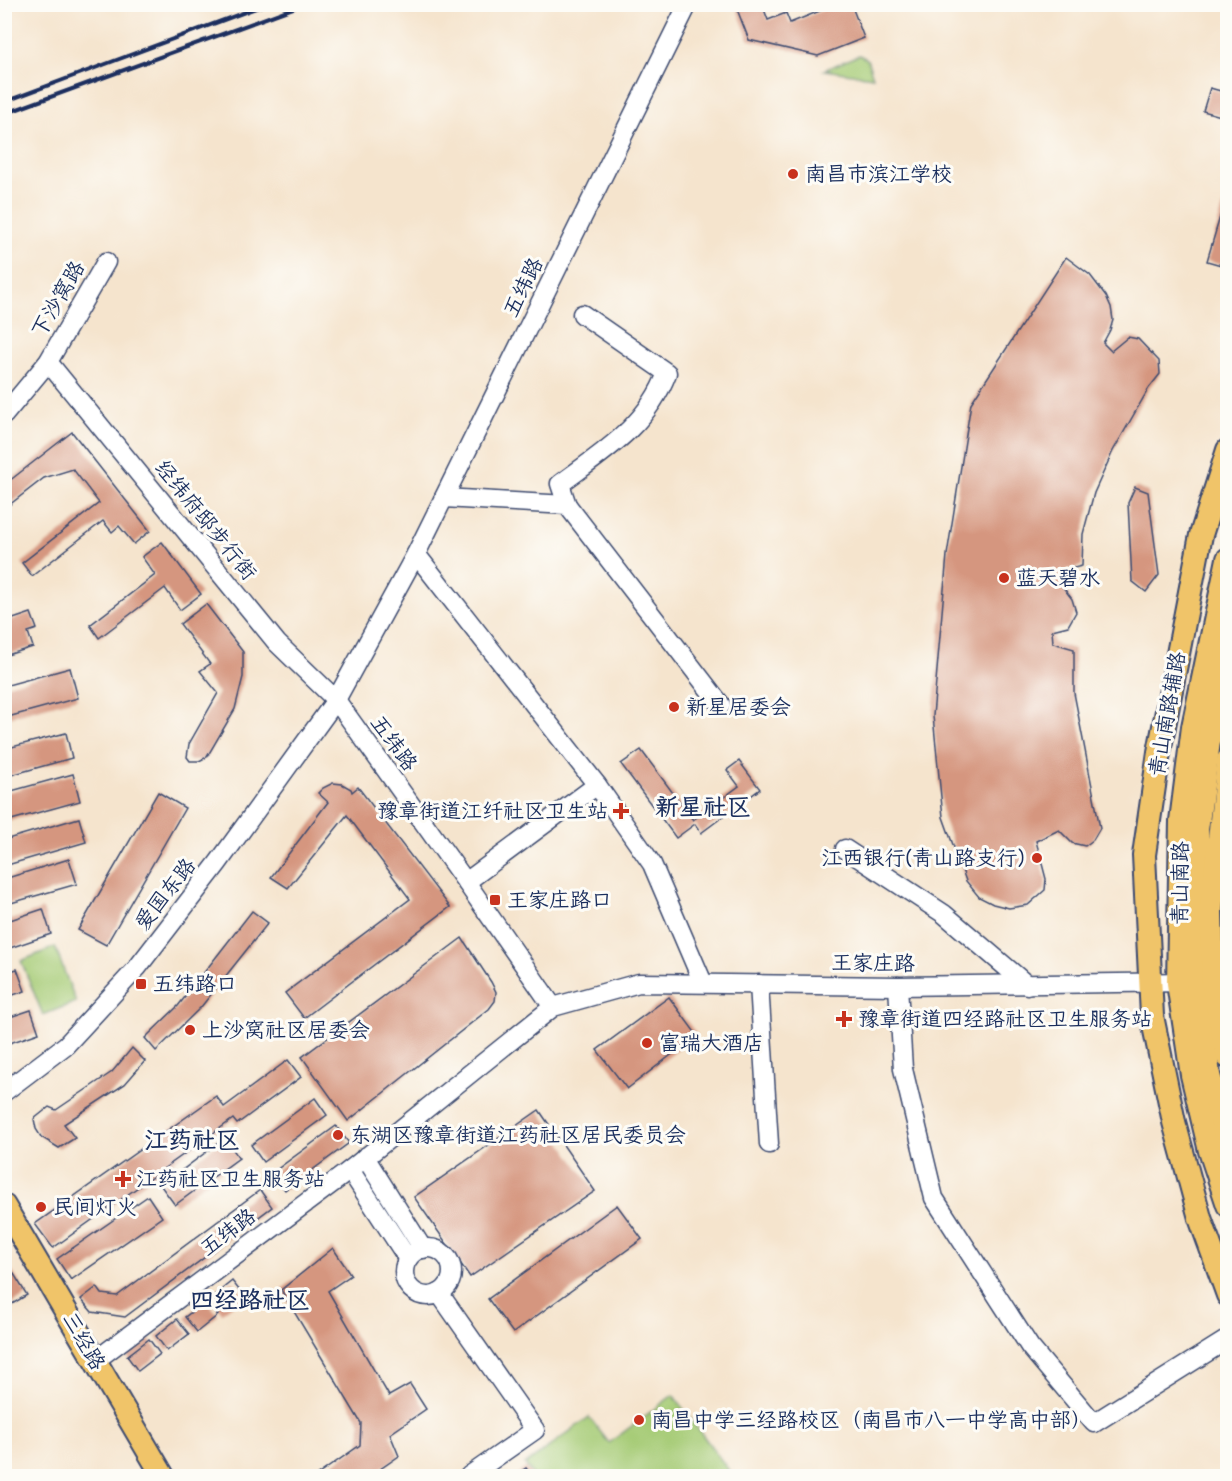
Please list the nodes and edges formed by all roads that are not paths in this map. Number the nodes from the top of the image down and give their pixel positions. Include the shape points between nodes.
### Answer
1 (688, 4) edge
2 (106, 262) dead end
3 (582, 314) dead end
4 (48, 362) junction
5 (4, 415) edge
6 (1227, 450) edge
7 (444, 498) junction
8 (567, 505) junction
9 (416, 554) junction
10 (1227, 559) edge
11 (1227, 646) edge
12 (336, 700) junction
13 (720, 705) dead end
14 (1227, 760) edge
15 (597, 785) junction
16 (845, 849) dead end
17 (466, 882) junction
18 (1187, 982) junction
19 (703, 983) junction
20 (1150, 983) junction
21 (759, 984) junction
22 (1027, 985) junction
23 (898, 986) junction
24 (553, 1007) junction
25 (1227, 1057) edge
26 (4, 1092) edge
27 (1227, 1137) edge
28 (769, 1144) dead end
29 (365, 1157) junction
30 (350, 1170) junction
31 (1227, 1205) edge
32 (4, 1206) edge
33 (423, 1249) junction
34 (408, 1259) junction
35 (439, 1293) junction
36 (1227, 1295) edge
37 (1227, 1339) edge
38 (96, 1360) junction
39 (163, 1476) edge
40 (469, 1476) edge

1 - 7 street, 五纬路
2 - 4 street, 下沙窝路
3 - 8 street via 667,373 638,422 560,483
4 - 5 street, 下沙窝路
4 - 12 street, 经纬府邸步行街 via 277,643
6 - 20 main road, 青山南路辅路 via 1201,535 1159,752 1144,855
7 - 8 street
7 - 9 street, 五纬路
8 - 13 street
9 - 12 street, 五纬路
9 - 15 street
10 - 18 main road, 青山南路 via 1193,727 1180,821
11 - 18 main road, 青山南路 via 1197,829
12 - 17 street, 五纬路
12 - 26 street, 爱国东路 via 136,969 66,1045
14 - 25 main road via 1211,909 1213,987
15 - 17 street
15 - 19 street via 652,864
16 - 22 street via 944,914
17 - 24 street, 五纬路
18 - 20 street, 王家庄路
18 - 27 main road, 青山南路
18 - 31 main road, 青山南路 via 1192,1075
19 - 21 street, 王家庄路
19 - 24 street, 王家庄路 via 639,983
20 - 22 street, 王家庄路
20 - 36 main road, 青山南路辅路 via 1152,1016 1174,1122 1200,1218
21 - 23 street, 王家庄路
21 - 28 street
22 - 23 street, 王家庄路
23 - 37 street via 903,1069 934,1198 1030,1347 1094,1423
24 - 29 street, 五纬路
29 - 30 street, 五纬路
29 - 33 street
30 - 34 street
30 - 38 street, 五纬路
32 - 38 main road, 三经路
33 - 34 street
33 - 35 street via 438,1250 449,1260 450,1282
34 - 35 street via 404,1272 409,1287 423,1296
35 - 40 street via 535,1430
38 - 39 main road, 三经路

